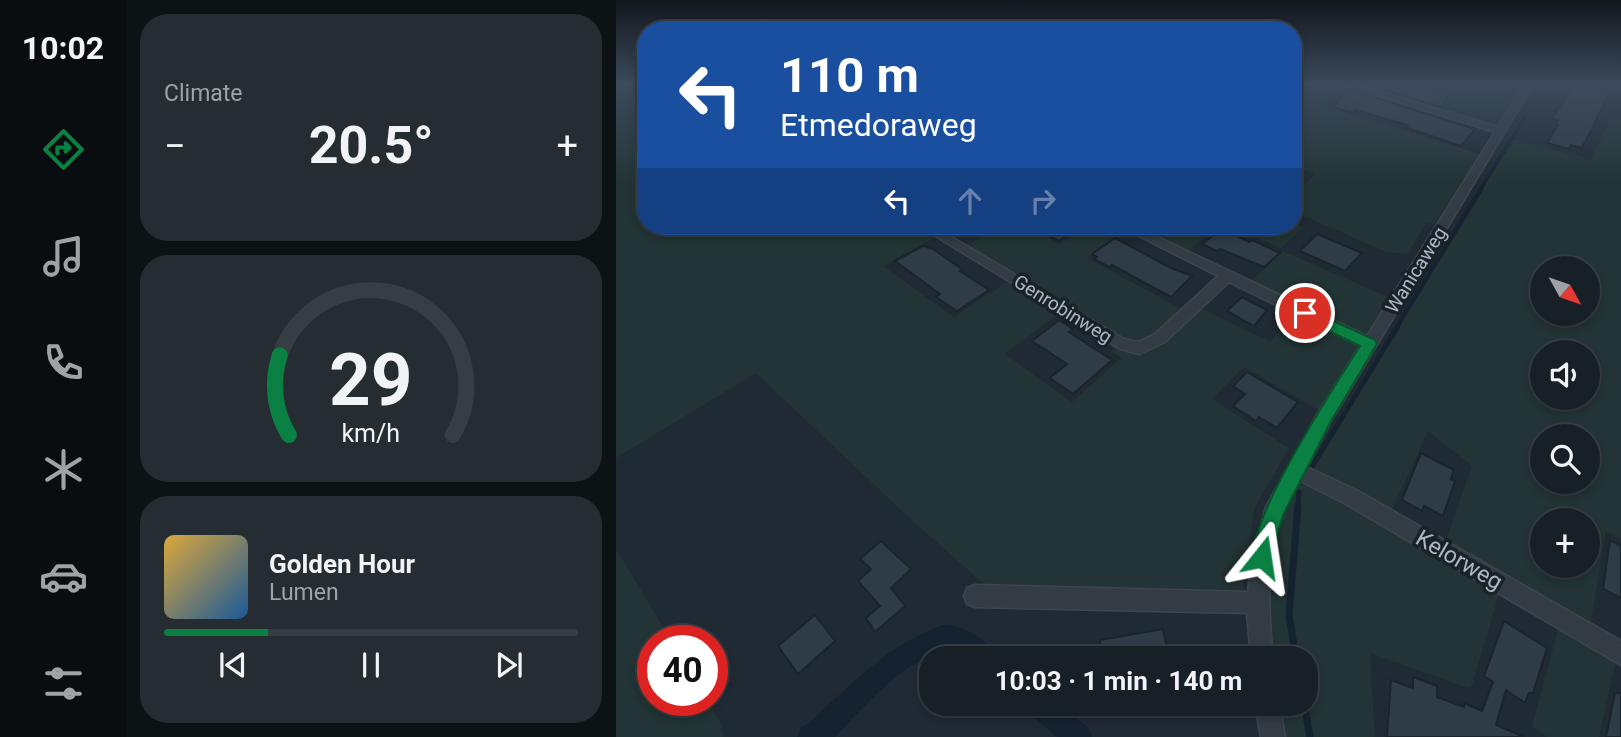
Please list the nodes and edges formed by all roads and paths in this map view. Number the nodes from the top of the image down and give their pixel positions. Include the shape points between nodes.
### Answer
1 (1456, 117) edge
2 (1509, 117) edge
3 (1501, 131) junction
4 (940, 235) edge
5 (1144, 235) edge
6 (1228, 275) junction
7 (1370, 344) junction
8 (1296, 470) junction
9 (975, 596) dead end
10 (1257, 603) junction
11 (1261, 646) edge
12 (1621, 654) edge
13 (1269, 716) edge
14 (1273, 737) edge

1 - 3 street
2 - 3 street, Wanicaweg
3 - 7 street, Wanicaweg
4 - 6 street, Genrobinweg via 1120,344 1139,348 1160,338
5 - 6 street
6 - 7 street
7 - 8 street, Wanicaweg
8 - 10 street, Wanicaweg via 1273,513
8 - 12 street, Kelorweg
9 - 10 street
10 - 11 street, Wanicaweg
13 - 14 street

